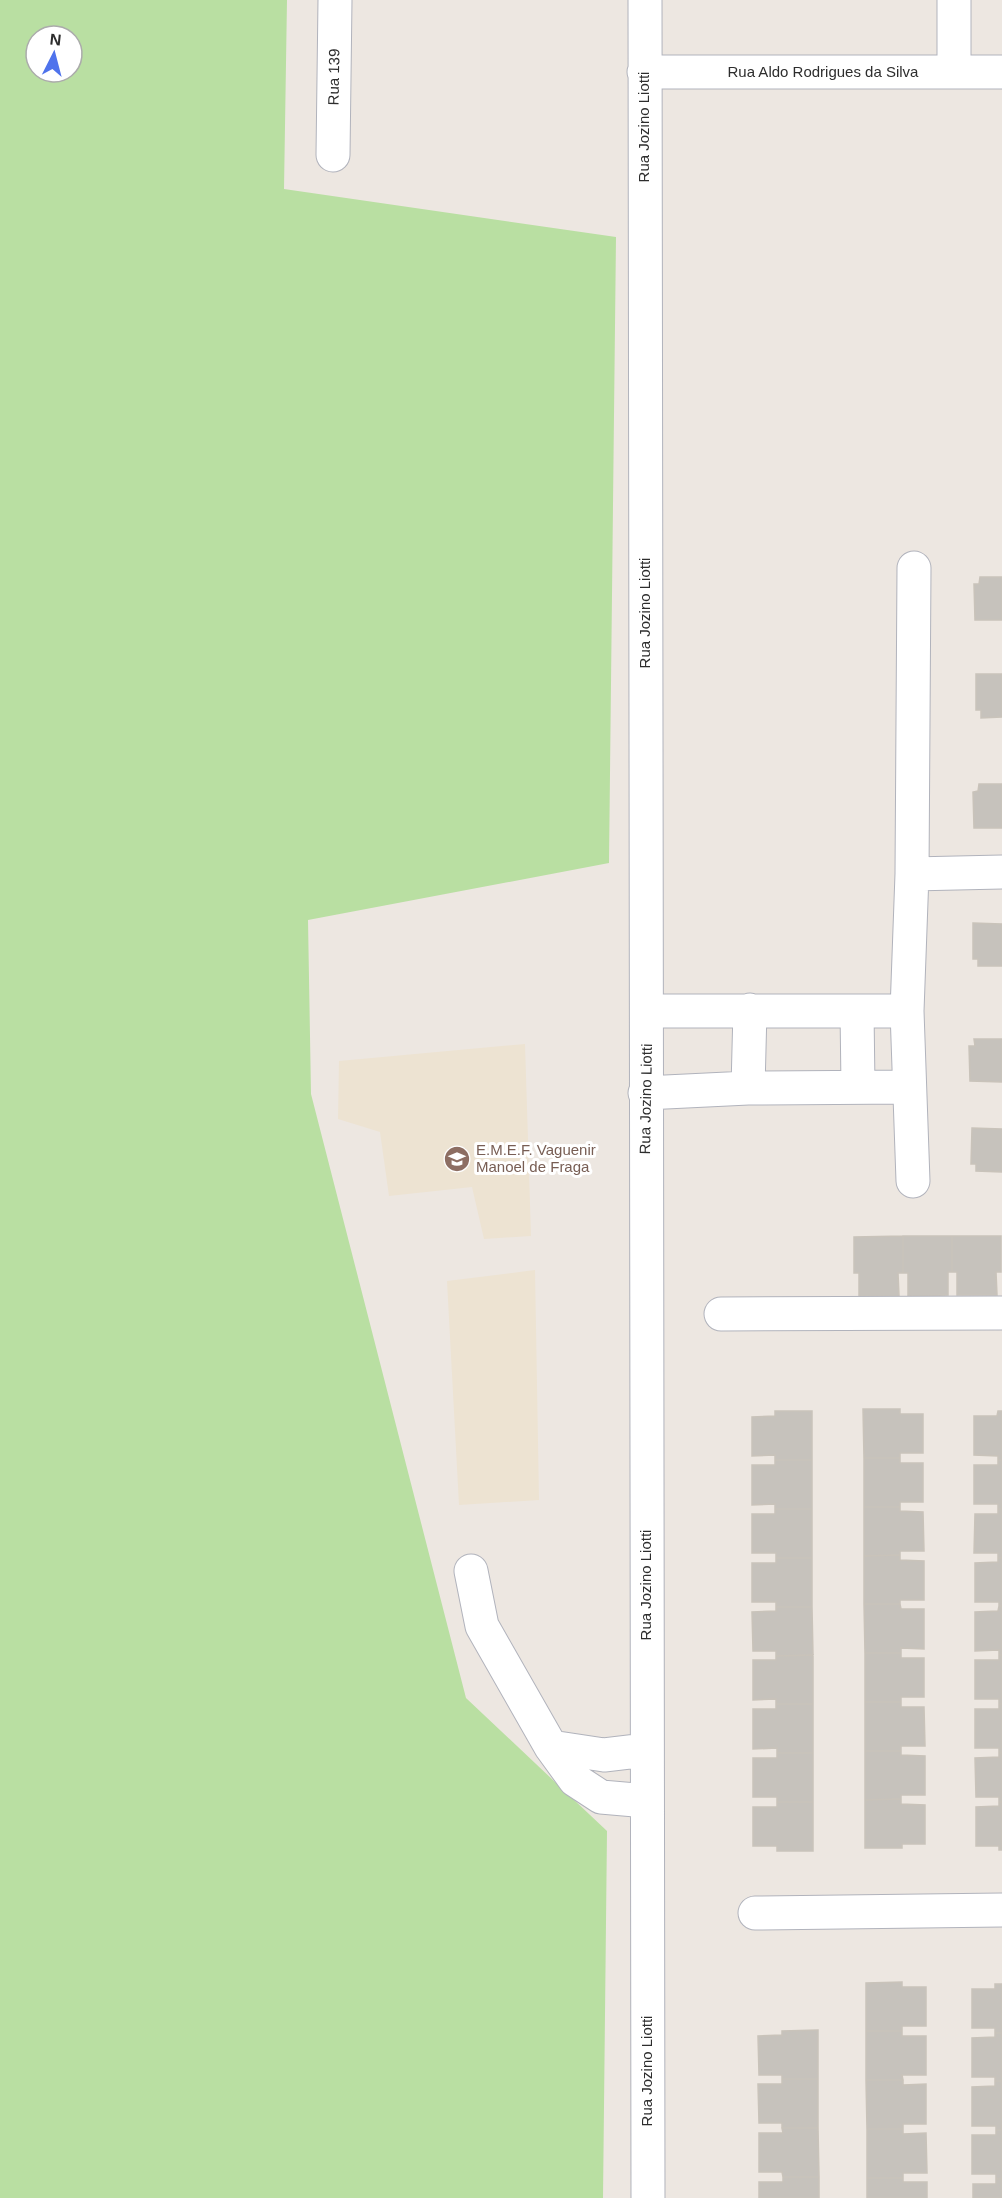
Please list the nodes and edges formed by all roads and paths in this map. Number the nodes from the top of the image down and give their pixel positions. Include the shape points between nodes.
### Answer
1 (335, 0) edge
2 (645, 0) edge
3 (954, 0) edge
4 (644, 72) junction
5 (954, 72) junction
6 (1002, 72) edge
7 (333, 155) dead end
8 (914, 568) dead end
9 (1002, 872) edge
10 (912, 874) junction
11 (750, 1010) junction
12 (647, 1011) junction
13 (857, 1011) junction
14 (907, 1011) junction
15 (858, 1086) junction
16 (748, 1088) junction
17 (909, 1088) junction
18 (645, 1093) junction
19 (913, 1181) dead end
20 (1002, 1313) edge
21 (721, 1314) dead end
22 (471, 1571) dead end
23 (551, 1747) junction
24 (646, 1750) junction
25 (647, 1801) junction
26 (1002, 1910) edge
27 (755, 1913) dead end
28 (648, 2198) edge

1 - 7 street, Rua 139
2 - 4 street, Rua Jozino Liotti
3 - 5 street
4 - 5 street, Rua Aldo Rodrigues da Silva
4 - 12 street, Rua Jozino Liotti
5 - 6 street, Rua Aldo Rodrigues da Silva
8 - 10 street
9 - 10 street
10 - 14 street
11 - 12 street
11 - 13 street
11 - 16 street
12 - 18 street, Rua Jozino Liotti
13 - 14 street
13 - 15 street
14 - 17 street
15 - 16 street
15 - 17 street
16 - 18 street
17 - 19 street
18 - 24 street, Rua Jozino Liotti
20 - 21 street
22 - 23 street via 482,1626
23 - 24 street via 604,1755
23 - 25 street via 575,1780 601,1797
24 - 25 street, Rua Jozino Liotti
25 - 28 street, Rua Jozino Liotti
26 - 27 street

